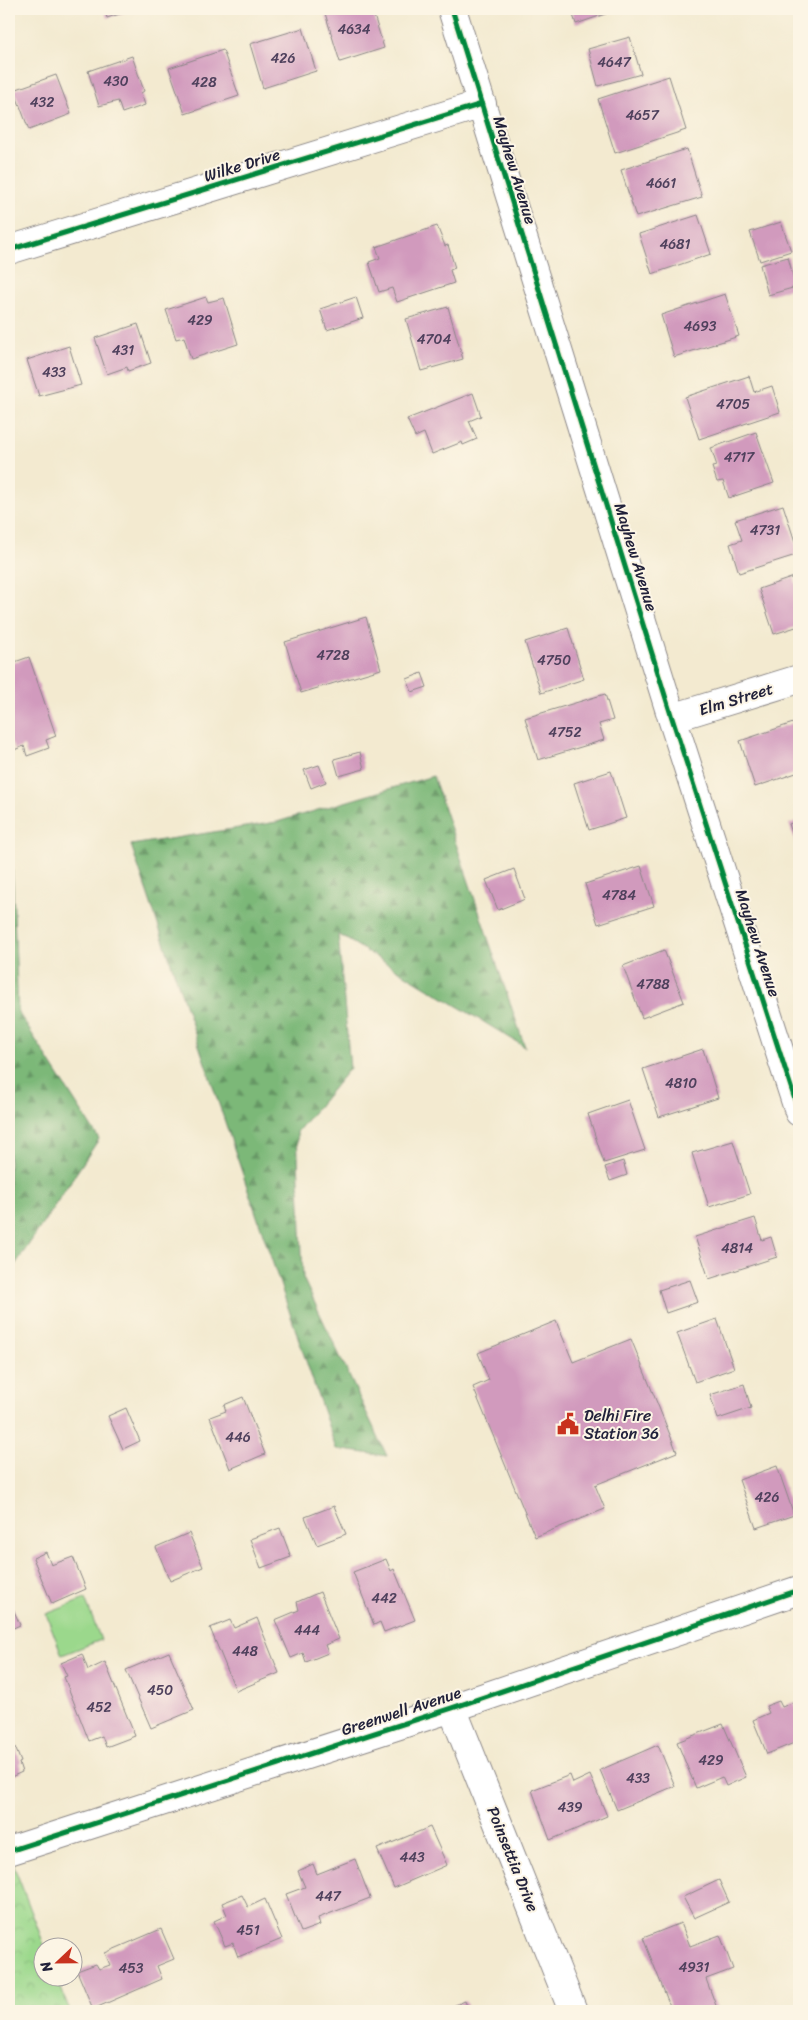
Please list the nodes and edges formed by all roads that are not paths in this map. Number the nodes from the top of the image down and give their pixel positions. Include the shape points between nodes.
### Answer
1 (452, 9) edge
2 (482, 104) junction
3 (9, 250) edge
4 (799, 679) edge
5 (672, 718) junction
6 (799, 1112) edge
7 (799, 1590) edge
8 (452, 1708) junction
9 (9, 1851) edge
10 (573, 2011) edge

1 - 2 street, Mayhew Avenue
2 - 3 street, Wilke Drive
2 - 5 street, Mayhew Avenue
4 - 5 street, Elm Street
5 - 6 street, Mayhew Avenue
7 - 8 street, Greenwell Avenue
8 - 9 street, Greenwell Avenue
8 - 10 street, Poinsettia Drive

